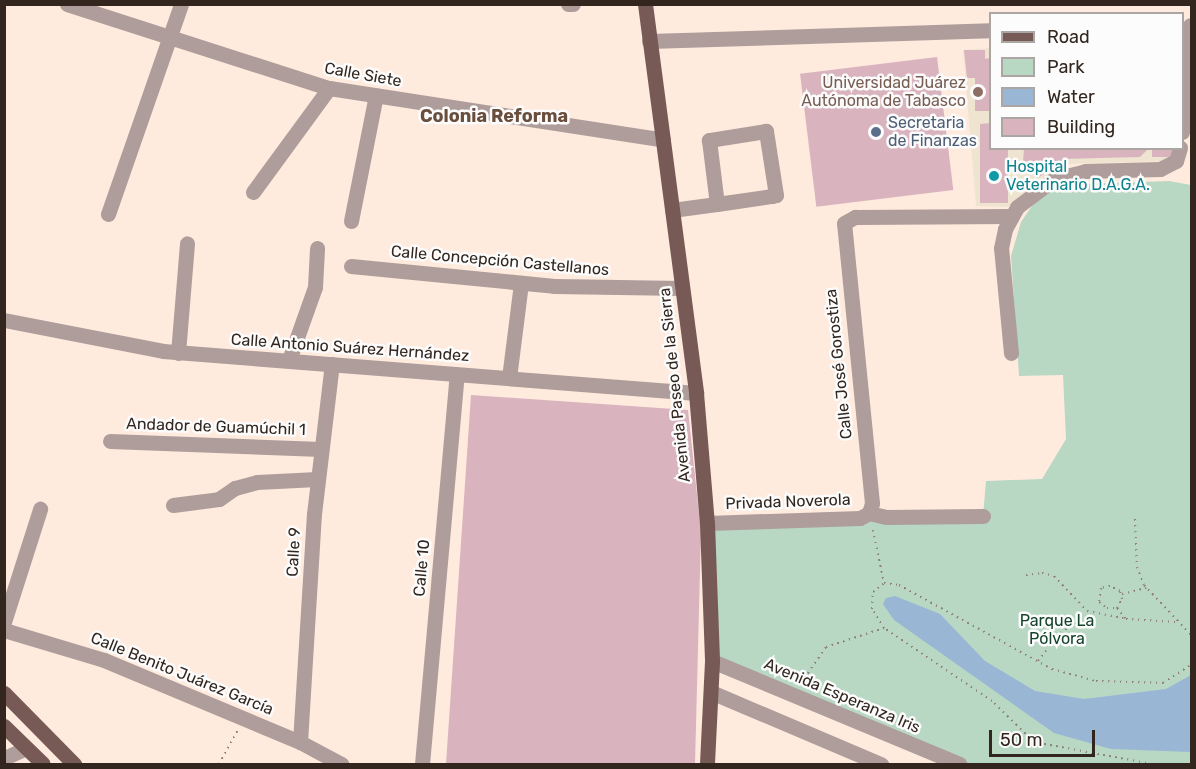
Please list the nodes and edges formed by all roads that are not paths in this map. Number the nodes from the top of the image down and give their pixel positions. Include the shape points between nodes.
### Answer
1 (67, 4) edge
2 (181, 4) edge
3 (568, 4) edge
4 (573, 4) edge
5 (645, 4) edge
6 (1188, 25) edge
7 (989, 30) edge
8 (171, 37) junction
9 (649, 41) junction
10 (328, 88) junction
11 (376, 95) junction
12 (1184, 96) edge
13 (663, 140) junction
14 (1179, 150) edge
15 (253, 192) dead end
16 (717, 204) junction
17 (672, 210) junction
18 (108, 214) dead end
19 (1011, 216) junction
20 (351, 221) dead end
21 (187, 243) dead end
22 (317, 248) dead end
23 (351, 266) dead end
24 (521, 284) junction
25 (682, 288) junction
26 (4, 320) edge
27 (178, 353) junction
28 (1011, 353) dead end
29 (289, 360) junction
30 (332, 364) junction
31 (457, 375) junction
32 (509, 378) junction
33 (696, 393) junction
34 (110, 441) dead end
35 (321, 449) junction
36 (317, 479) junction
37 (173, 505) dead end
38 (40, 509) dead end
39 (869, 513) junction
40 (983, 516) dead end
41 (707, 523) junction
42 (4, 622) edge
43 (4, 630) edge
44 (712, 661) junction
45 (711, 692) junction
46 (4, 693) edge
47 (4, 726) edge
48 (300, 742) junction
49 (26, 748) junction
50 (4, 758) edge
51 (43, 765) edge
52 (74, 765) edge
53 (341, 765) edge
54 (422, 765) edge
55 (707, 765) edge
56 (881, 765) edge
57 (959, 765) edge

1 - 8 street, Calle Siete
2 - 8 street
3 - 4 street
5 - 9 main road, Avenida Paseo de la Sierra
6 - 12 street
7 - 9 street
8 - 10 street, Calle Siete
8 - 18 street
9 - 13 main road, Avenida Paseo de la Sierra
10 - 11 street, Calle Siete
10 - 15 street
11 - 13 street, Calle Siete
11 - 20 street
13 - 17 main road, Avenida Paseo de la Sierra
14 - 19 street via 1176,161 1160,169 1085,171 1054,179 1024,199
16 - 16 street via 709,140 766,131 776,195
16 - 17 street
17 - 25 main road, Avenida Paseo de la Sierra
19 - 28 street via 1001,256
19 - 39 street, Calle José Gorostiza via 855,217 844,223 872,503
21 - 27 street
22 - 29 street via 315,288
23 - 24 street, Calle Concepción Castellanos
24 - 25 street, Calle Concepción Castellanos
24 - 32 street
25 - 33 main road, Avenida Paseo de la Sierra
26 - 27 street, Calle Antonio Suárez Hernández
27 - 29 street, Calle Antonio Suárez Hernández
29 - 30 street, Calle Antonio Suárez Hernández
30 - 31 street, Calle Antonio Suárez Hernández
30 - 35 street, Calle 9
31 - 32 street, Calle Antonio Suárez Hernández
31 - 54 street, Calle 10
32 - 33 street, Calle Antonio Suárez Hernández
33 - 41 main road, Avenida Paseo de la Sierra
34 - 35 street, Andador de Guamúchil 1
35 - 36 street, Calle 9
36 - 37 street via 256,482 235,488 219,499
36 - 48 street, Calle 9
38 - 42 street
39 - 40 street, Privada Noverola via 886,517
39 - 41 street, Privada Noverola via 860,518
41 - 44 main road, Avenida Paseo de la Sierra
43 - 48 street, Calle Benito Juárez García via 104,660
44 - 45 main road, Avenida Paseo de la Sierra
44 - 57 street, Avenida Esperanza Iris
45 - 55 main road, Avenida Paseo de la Sierra
45 - 56 street
46 - 52 main road
47 - 49 main road
48 - 53 street, Calle Benito Juárez García
49 - 50 street
49 - 51 main road

